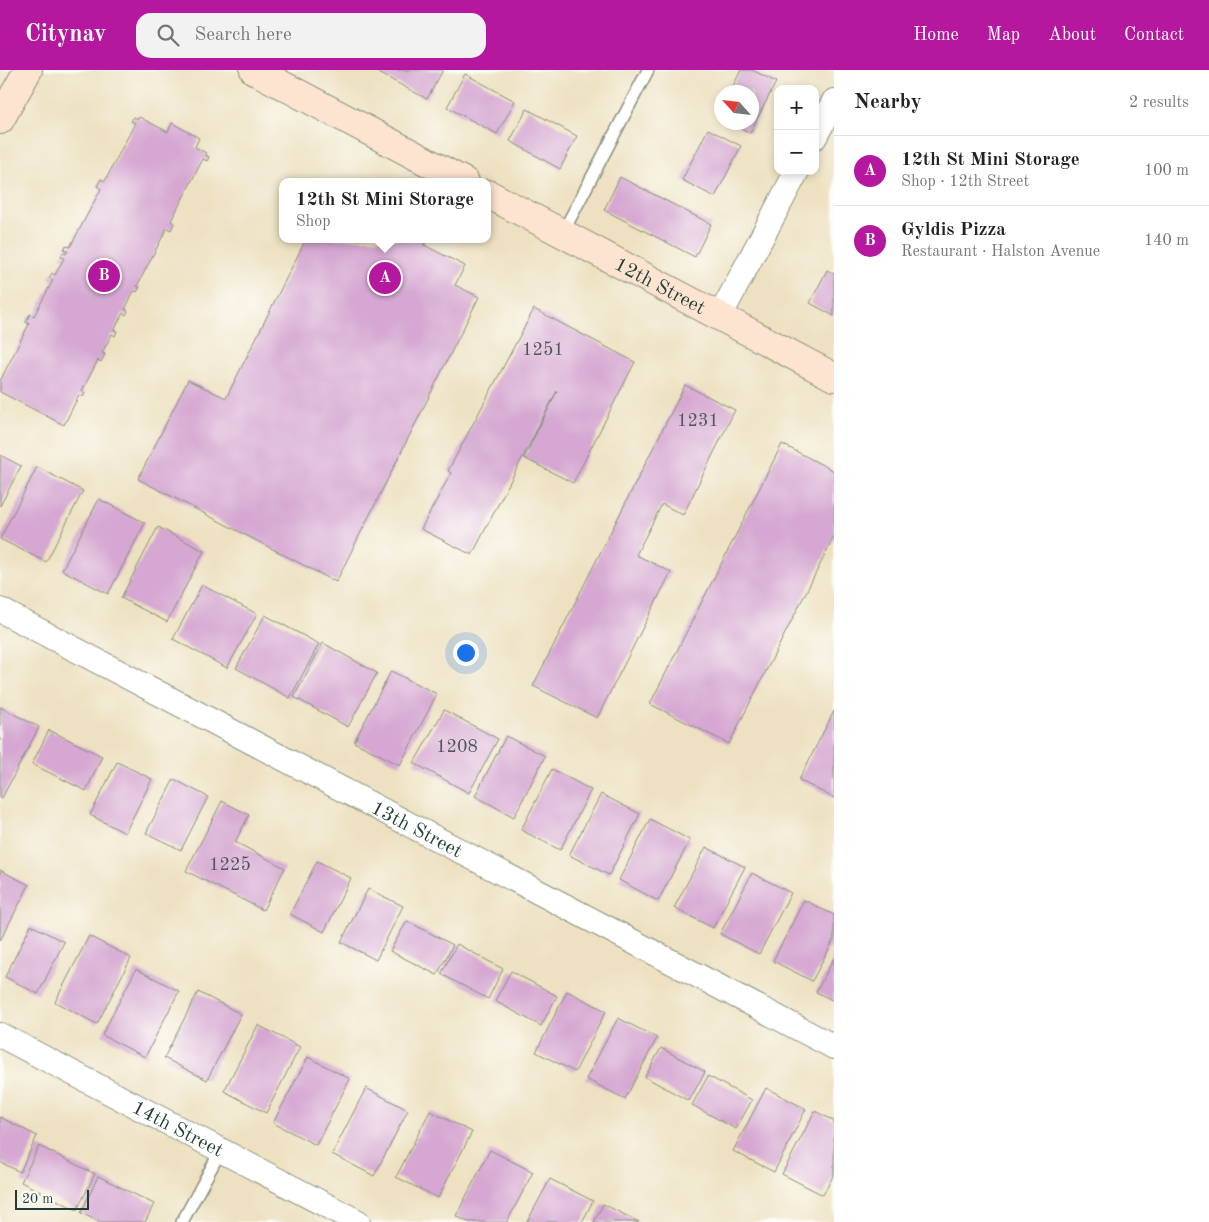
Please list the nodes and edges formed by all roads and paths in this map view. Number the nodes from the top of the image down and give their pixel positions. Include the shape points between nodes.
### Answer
1 (28, 70) edge
2 (254, 70) edge
3 (648, 70) edge
4 (834, 101) edge
5 (0, 120) edge
6 (819, 130) edge
7 (795, 175) edge
8 (457, 178) edge
9 (491, 196) edge
10 (562, 234) junction
11 (720, 316) junction
12 (834, 376) edge
13 (0, 610) edge
14 (0, 1035) edge
15 (834, 1048) edge
16 (221, 1150) junction
17 (182, 1222) edge
18 (358, 1222) edge

1 - 5 street
2 - 8 street
3 - 10 lane
4 - 6 street
7 - 11 street
9 - 10 street, 12th Street
10 - 11 street, 12th Street
11 - 12 street, 12th Street
13 - 15 street, 13th Street
14 - 16 street, 14th Street
16 - 17 lane
16 - 18 street, 14th Street

